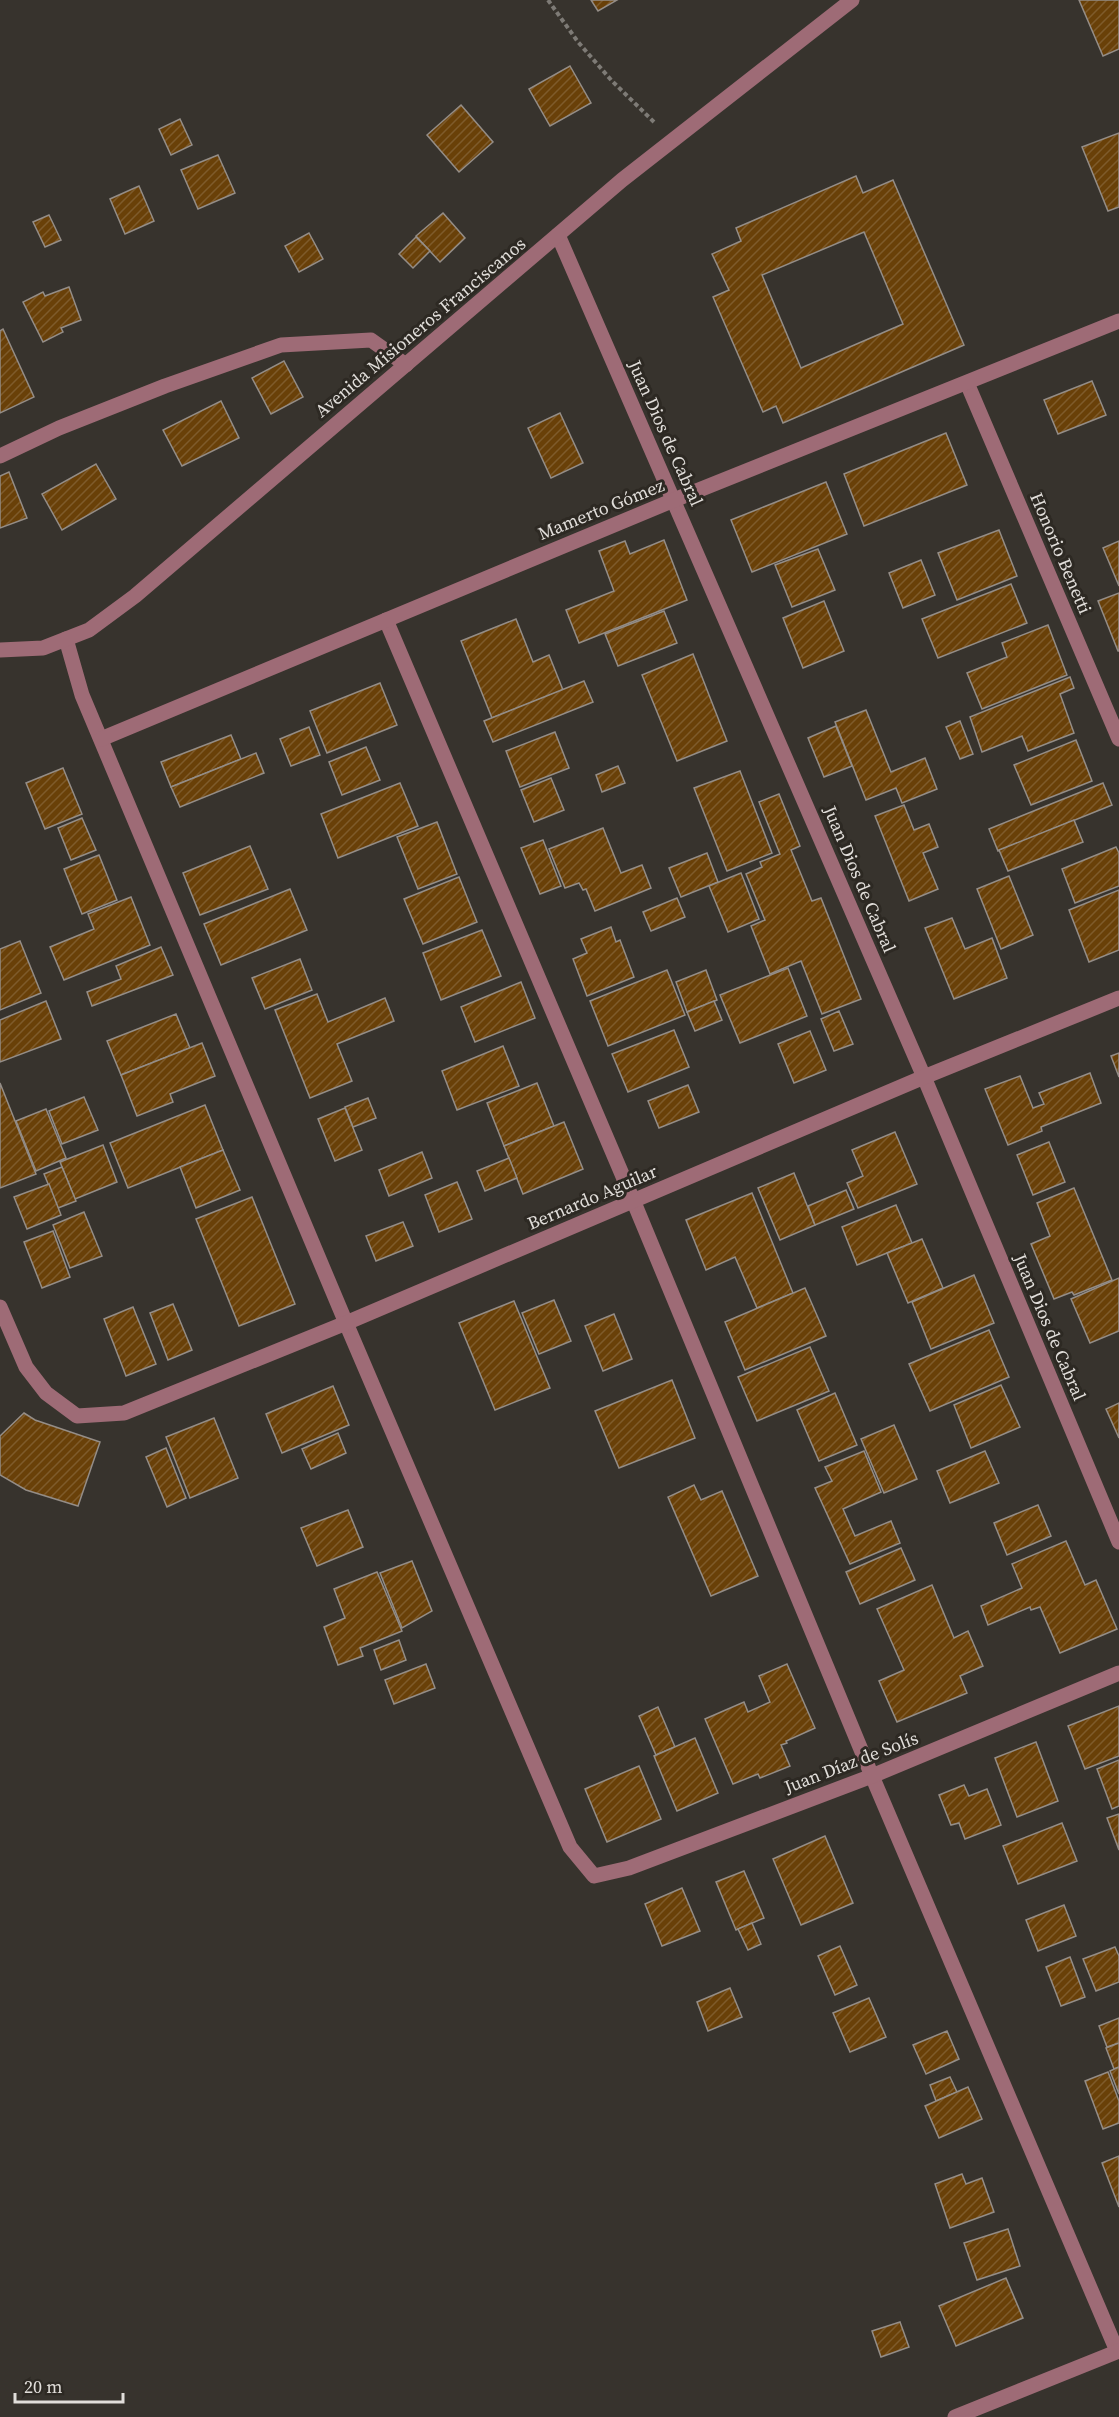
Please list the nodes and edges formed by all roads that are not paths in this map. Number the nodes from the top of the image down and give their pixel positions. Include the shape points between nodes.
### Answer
1 (852, 0) edge
2 (558, 235) junction
3 (1119, 321) edge
4 (406, 364) junction
5 (967, 383) junction
6 (0, 456) edge
7 (674, 500) junction
8 (386, 620) junction
9 (66, 639) junction
10 (0, 650) edge
11 (101, 739) junction
12 (1119, 739) edge
13 (1119, 998) edge
14 (924, 1077) junction
15 (633, 1200) junction
16 (0, 1307) edge
17 (346, 1323) junction
18 (1119, 1542) edge
19 (1119, 1673) edge
20 (872, 1776) junction
21 (1118, 2351) edge
22 (955, 2417) edge

1 - 2 street, Avenida Misioneros Franciscanos
2 - 4 street, Avenida Misioneros Franciscanos
2 - 7 street, Juan Dios de Cabral
3 - 5 street, Mamerto Gómez
4 - 6 street via 371,340 281,345 165,386
4 - 9 street, Avenida Misioneros Franciscanos via 135,596 89,630
5 - 7 street, Mamerto Gómez
5 - 12 street, Honorio Benetti
7 - 8 street, Mamerto Gómez
7 - 14 street, Juan Dios de Cabral
8 - 11 street, Mamerto Gómez
8 - 15 street
9 - 10 street, Avenida Misioneros Franciscanos via 43,648
9 - 11 street via 82,695
11 - 17 street
13 - 14 street, Bernardo Aguilar
14 - 15 street, Bernardo Aguilar
14 - 18 street, Juan Dios de Cabral
15 - 17 street, Bernardo Aguilar
15 - 20 street
16 - 17 street, Bernardo Aguilar via 26,1367 46,1393 77,1416 124,1413
17 - 20 street, Juan Díaz de Solís via 570,1847 594,1876 629,1868
19 - 20 street, Juan Díaz de Solís
20 - 21 street
21 - 22 street

